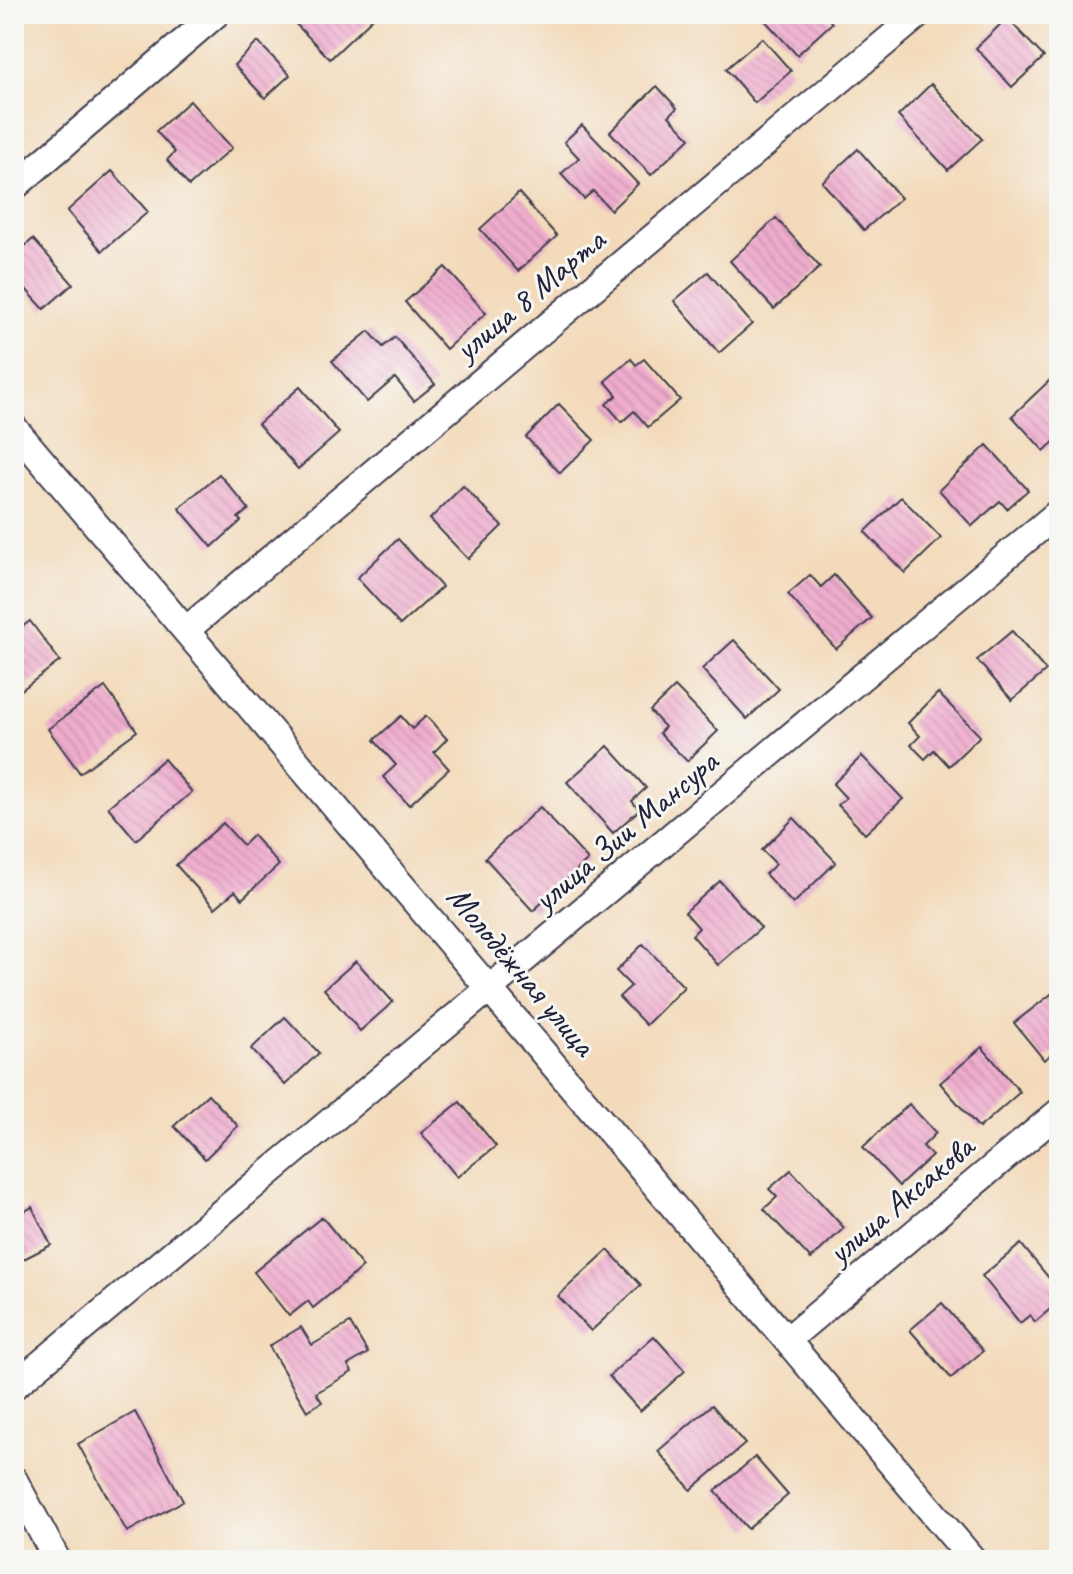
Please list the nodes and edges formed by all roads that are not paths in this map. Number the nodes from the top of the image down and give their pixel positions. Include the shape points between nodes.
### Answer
1 (216, 14) edge
2 (919, 14) edge
3 (14, 187) edge
4 (14, 428) edge
5 (1059, 512) edge
6 (186, 630) junction
7 (491, 990) junction
8 (1059, 1112) edge
9 (787, 1340) junction
10 (14, 1386) edge
11 (14, 1480) edge
12 (57, 1560) edge
13 (973, 1560) edge

1 - 3 street
2 - 6 street, улица 8 Марта
4 - 6 street, Молодёжная улица
5 - 7 street, улица Зии Мансура
6 - 7 street, Молодёжная улица
7 - 9 street, Молодёжная улица
7 - 10 street, улица Зии Мансура
8 - 9 street, улица Аксакова
9 - 13 street, Молодёжная улица
11 - 12 street

